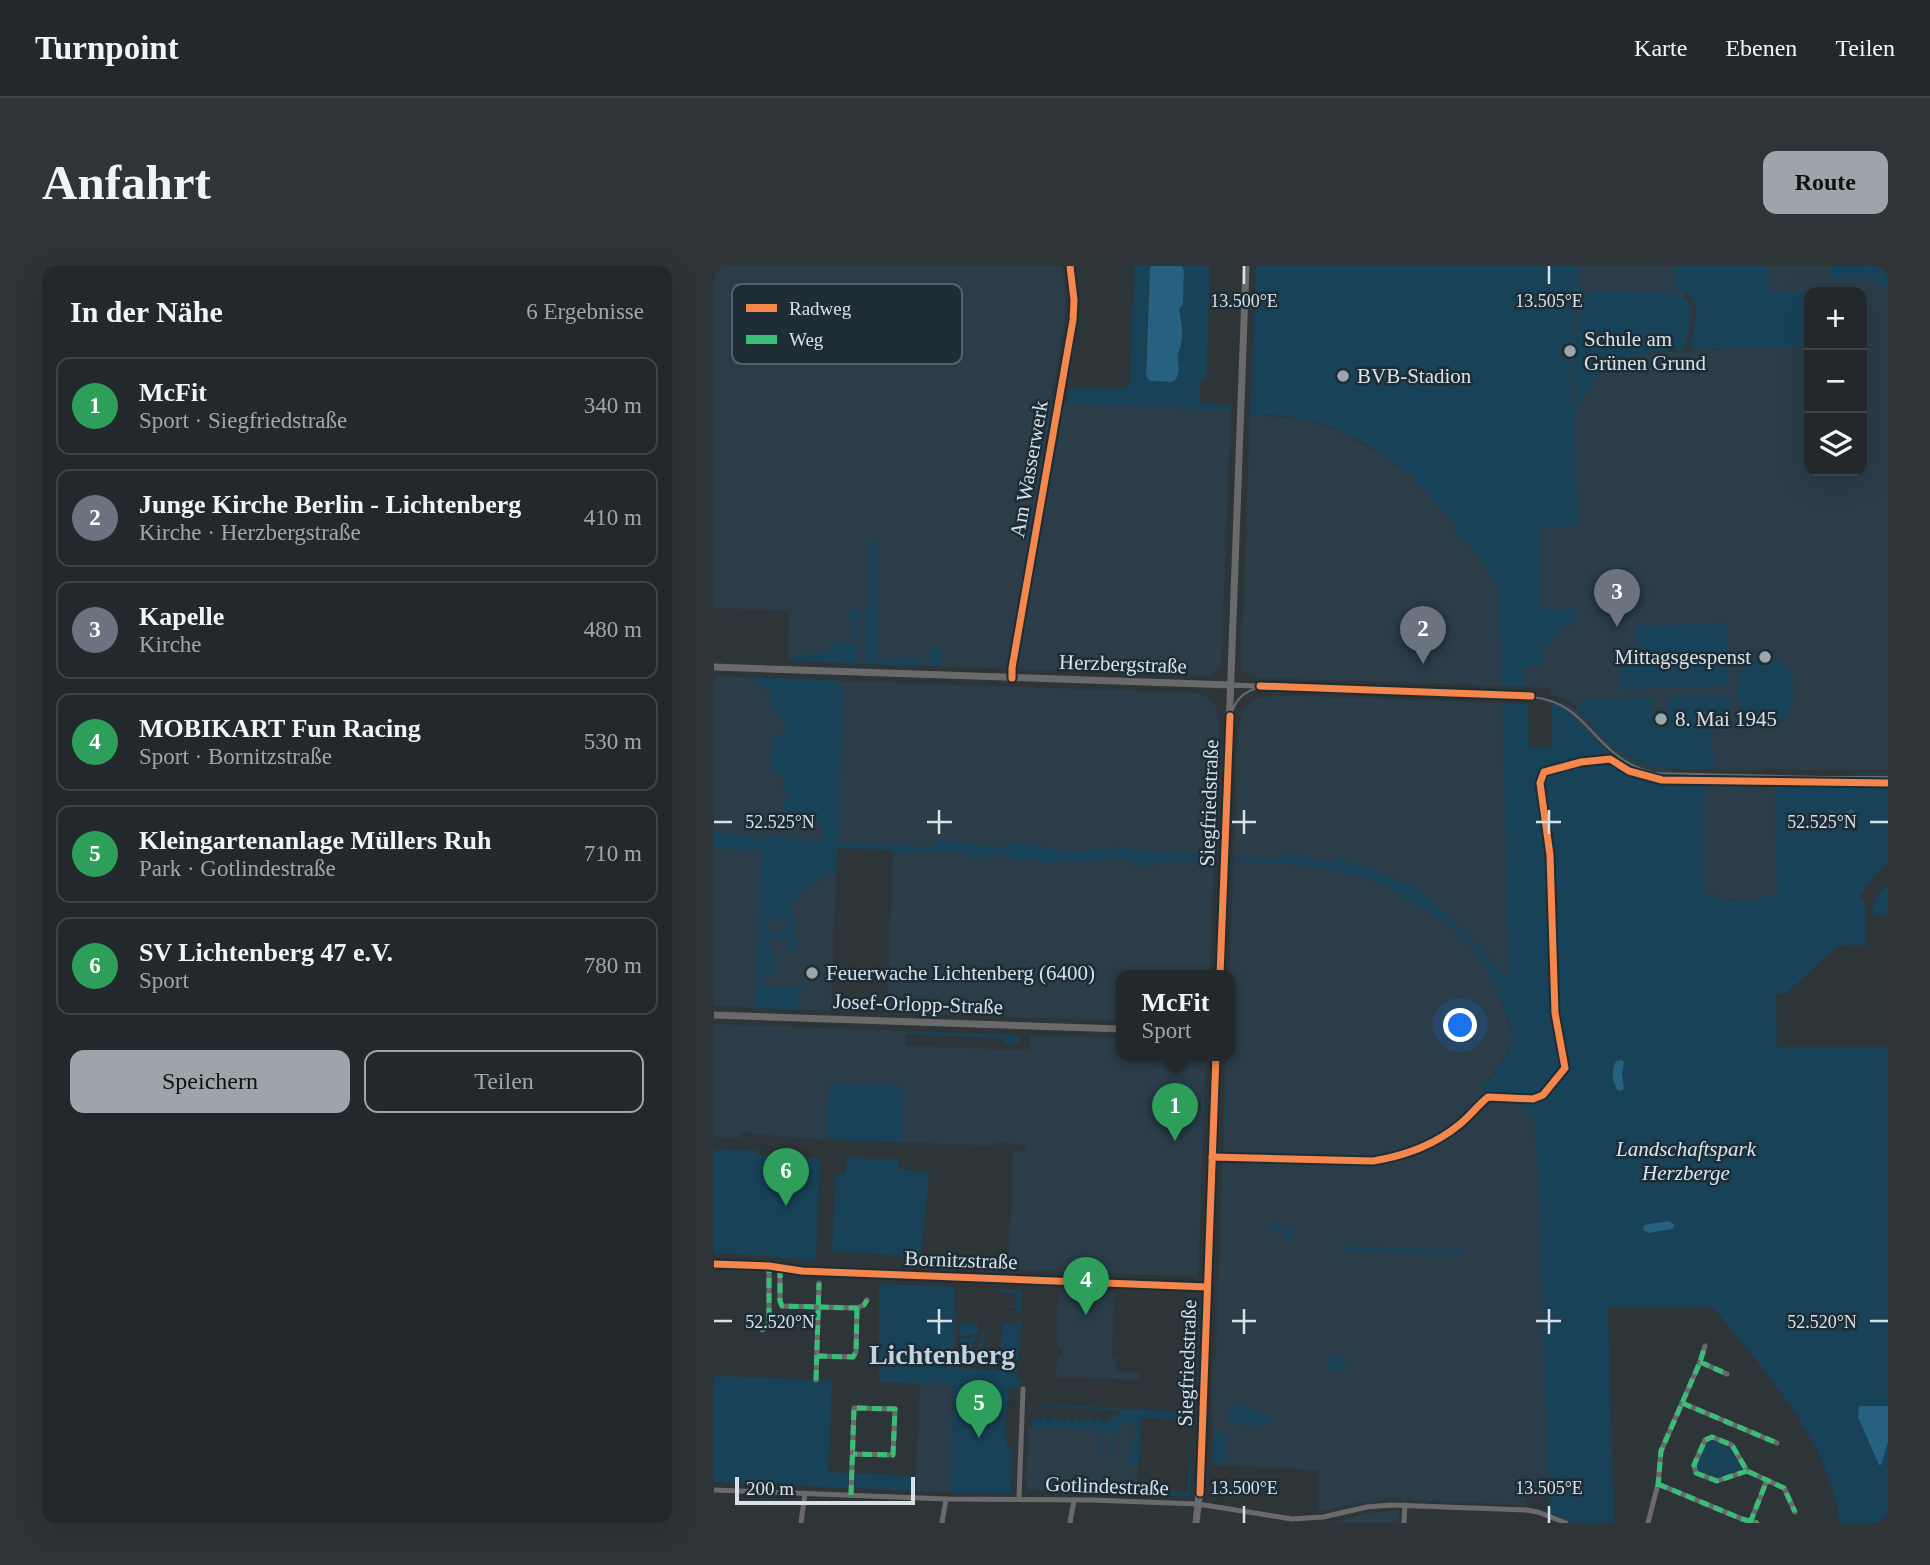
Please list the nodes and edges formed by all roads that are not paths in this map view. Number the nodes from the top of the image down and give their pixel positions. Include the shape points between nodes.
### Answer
1 (1070, 266) edge
2 (1246, 266) edge
3 (714, 667) edge
4 (1012, 678) junction
5 (1231, 685) junction
6 (1531, 696) dead end
7 (1220, 970) edge
8 (714, 1015) edge
9 (1116, 1029) edge
10 (1216, 1061) edge
11 (714, 1264) edge
12 (769, 1266) junction
13 (780, 1268) junction
14 (819, 1283) dead end
15 (1207, 1287) junction
16 (867, 1300) dead end
17 (818, 1307) junction
18 (857, 1308) junction
19 (762, 1330) dead end
20 (1705, 1346) dead end
21 (817, 1356) junction
22 (1700, 1362) junction
23 (1727, 1374) dead end
24 (816, 1380) dead end
25 (1023, 1389) dead end
26 (1682, 1403) junction
27 (1777, 1443) dead end
28 (853, 1454) junction
29 (1747, 1471) junction
30 (1767, 1480) junction
31 (1658, 1484) junction
32 (714, 1490) edge
33 (805, 1493) junction
34 (851, 1495) junction
35 (946, 1499) junction
36 (1019, 1499) junction
37 (1074, 1500) junction
38 (1198, 1504) junction
39 (1405, 1505) junction
40 (1795, 1512) dead end
41 (1284, 1521) edge
42 (1752, 1522) edge
43 (801, 1523) edge
44 (942, 1523) edge
45 (1070, 1523) edge
46 (1196, 1523) edge
47 (1404, 1523) edge
48 (1566, 1523) edge
49 (1648, 1523) edge

1 - 4 street, Am Wasserwerk via 1073,320
2 - 5 street, Siegfriedstraße
3 - 4 street, Herzbergstraße
4 - 5 street, Herzbergstraße
5 - 6 street, Herzbergstraße
5 - 7 street, Siegfriedstraße
8 - 9 street, Josef-Orlopp-Straße
10 - 15 street, Siegfriedstraße
11 - 12 street, Bornitzstraße
12 - 13 street, Bornitzstraße
12 - 19 street via 769,1324
13 - 15 street, Bornitzstraße
13 - 17 street via 780,1304
14 - 17 street
15 - 38 street, Siegfriedstraße
16 - 18 street
17 - 18 street
17 - 21 street
18 - 21 street via 853,1357
20 - 22 street
21 - 24 street
22 - 23 street
22 - 26 street
25 - 36 street, Gotlindestraße
26 - 27 street
26 - 31 street via 1661,1451
28 - 28 street via 893,1455 895,1409 854,1408
28 - 34 street
29 - 29 street via 1732,1445 1712,1437 1705,1440 1694,1465 1696,1473 1717,1481
29 - 30 street
30 - 40 street via 1784,1488
30 - 42 street
31 - 42 street
31 - 49 street
32 - 33 street, Gotlindestraße
33 - 34 street, Gotlindestraße
33 - 43 street
34 - 35 street, Gotlindestraße
35 - 36 street, Gotlindestraße
35 - 44 street
36 - 37 street, Gotlindestraße
37 - 38 street, Gotlindestraße
37 - 45 street
38 - 41 street, Gotlindestraße
38 - 46 street, Siegfriedstraße
39 - 41 street, Gotlindestraße
39 - 47 street
39 - 48 street, Gotlindestraße via 1526,1510

